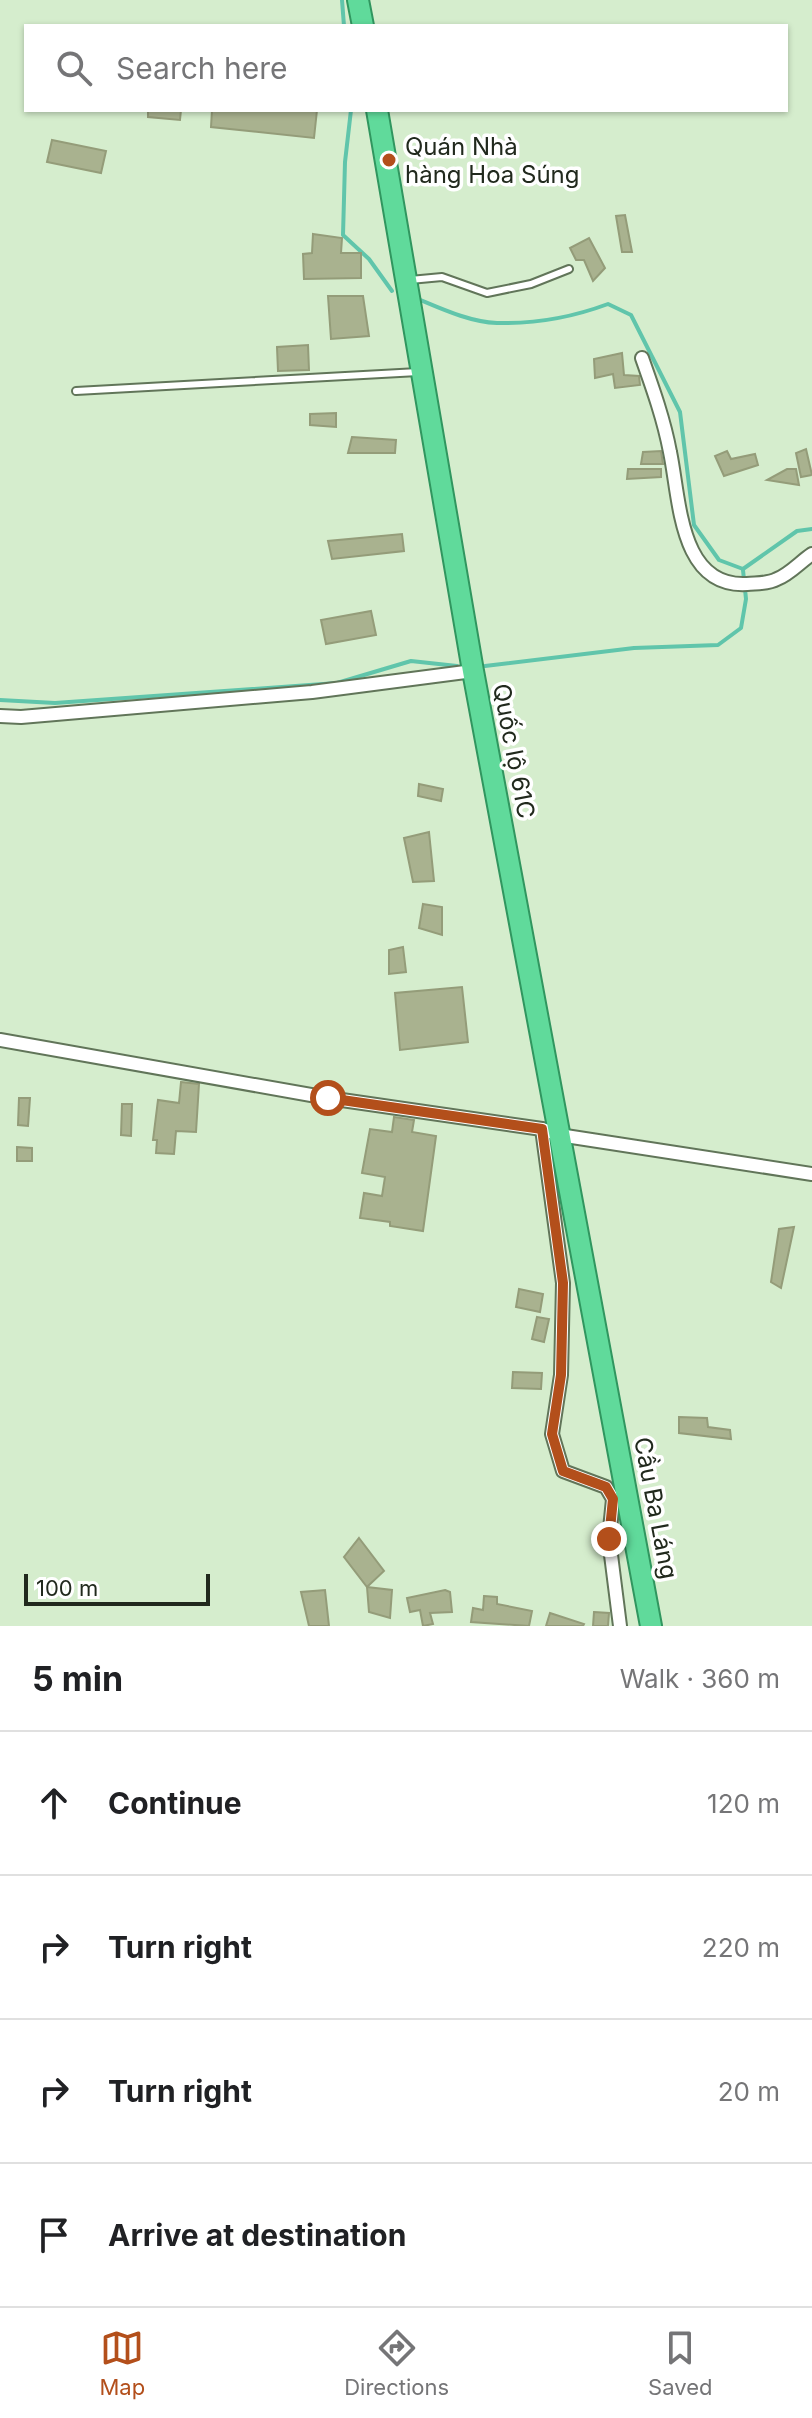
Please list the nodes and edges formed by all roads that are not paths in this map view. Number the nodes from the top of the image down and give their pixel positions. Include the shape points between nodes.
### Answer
1 (358, 0) edge
2 (363, 24) edge
3 (377, 112) edge
4 (569, 269) dead end
5 (406, 280) junction
6 (642, 358) dead end
7 (421, 371) junction
8 (76, 391) dead end
9 (812, 554) edge
10 (473, 671) junction
11 (0, 716) edge
12 (0, 1040) edge
13 (551, 1132) junction
14 (812, 1174) edge
15 (609, 1400) joint
16 (620, 1626) edge
17 (651, 1626) edge

1 - 2 highway
3 - 5 highway, Quốc lộ 61C
4 - 5 lane via 487,293 442,277
5 - 7 highway, Quốc lộ 61C
6 - 9 street via 664,423 684,531 699,566 736,585 766,583
7 - 8 lane
7 - 10 highway, Quốc lộ 61C
10 - 11 street via 312,692
10 - 13 highway, Quốc lộ 61C
12 - 13 street
13 - 14 street
13 - 15 highway, Quốc lộ 61C
13 - 16 street via 563,1283 561,1375 552,1434 563,1471 606,1487 613,1499 609,1539
15 - 17 highway, Cầu Ba Láng

